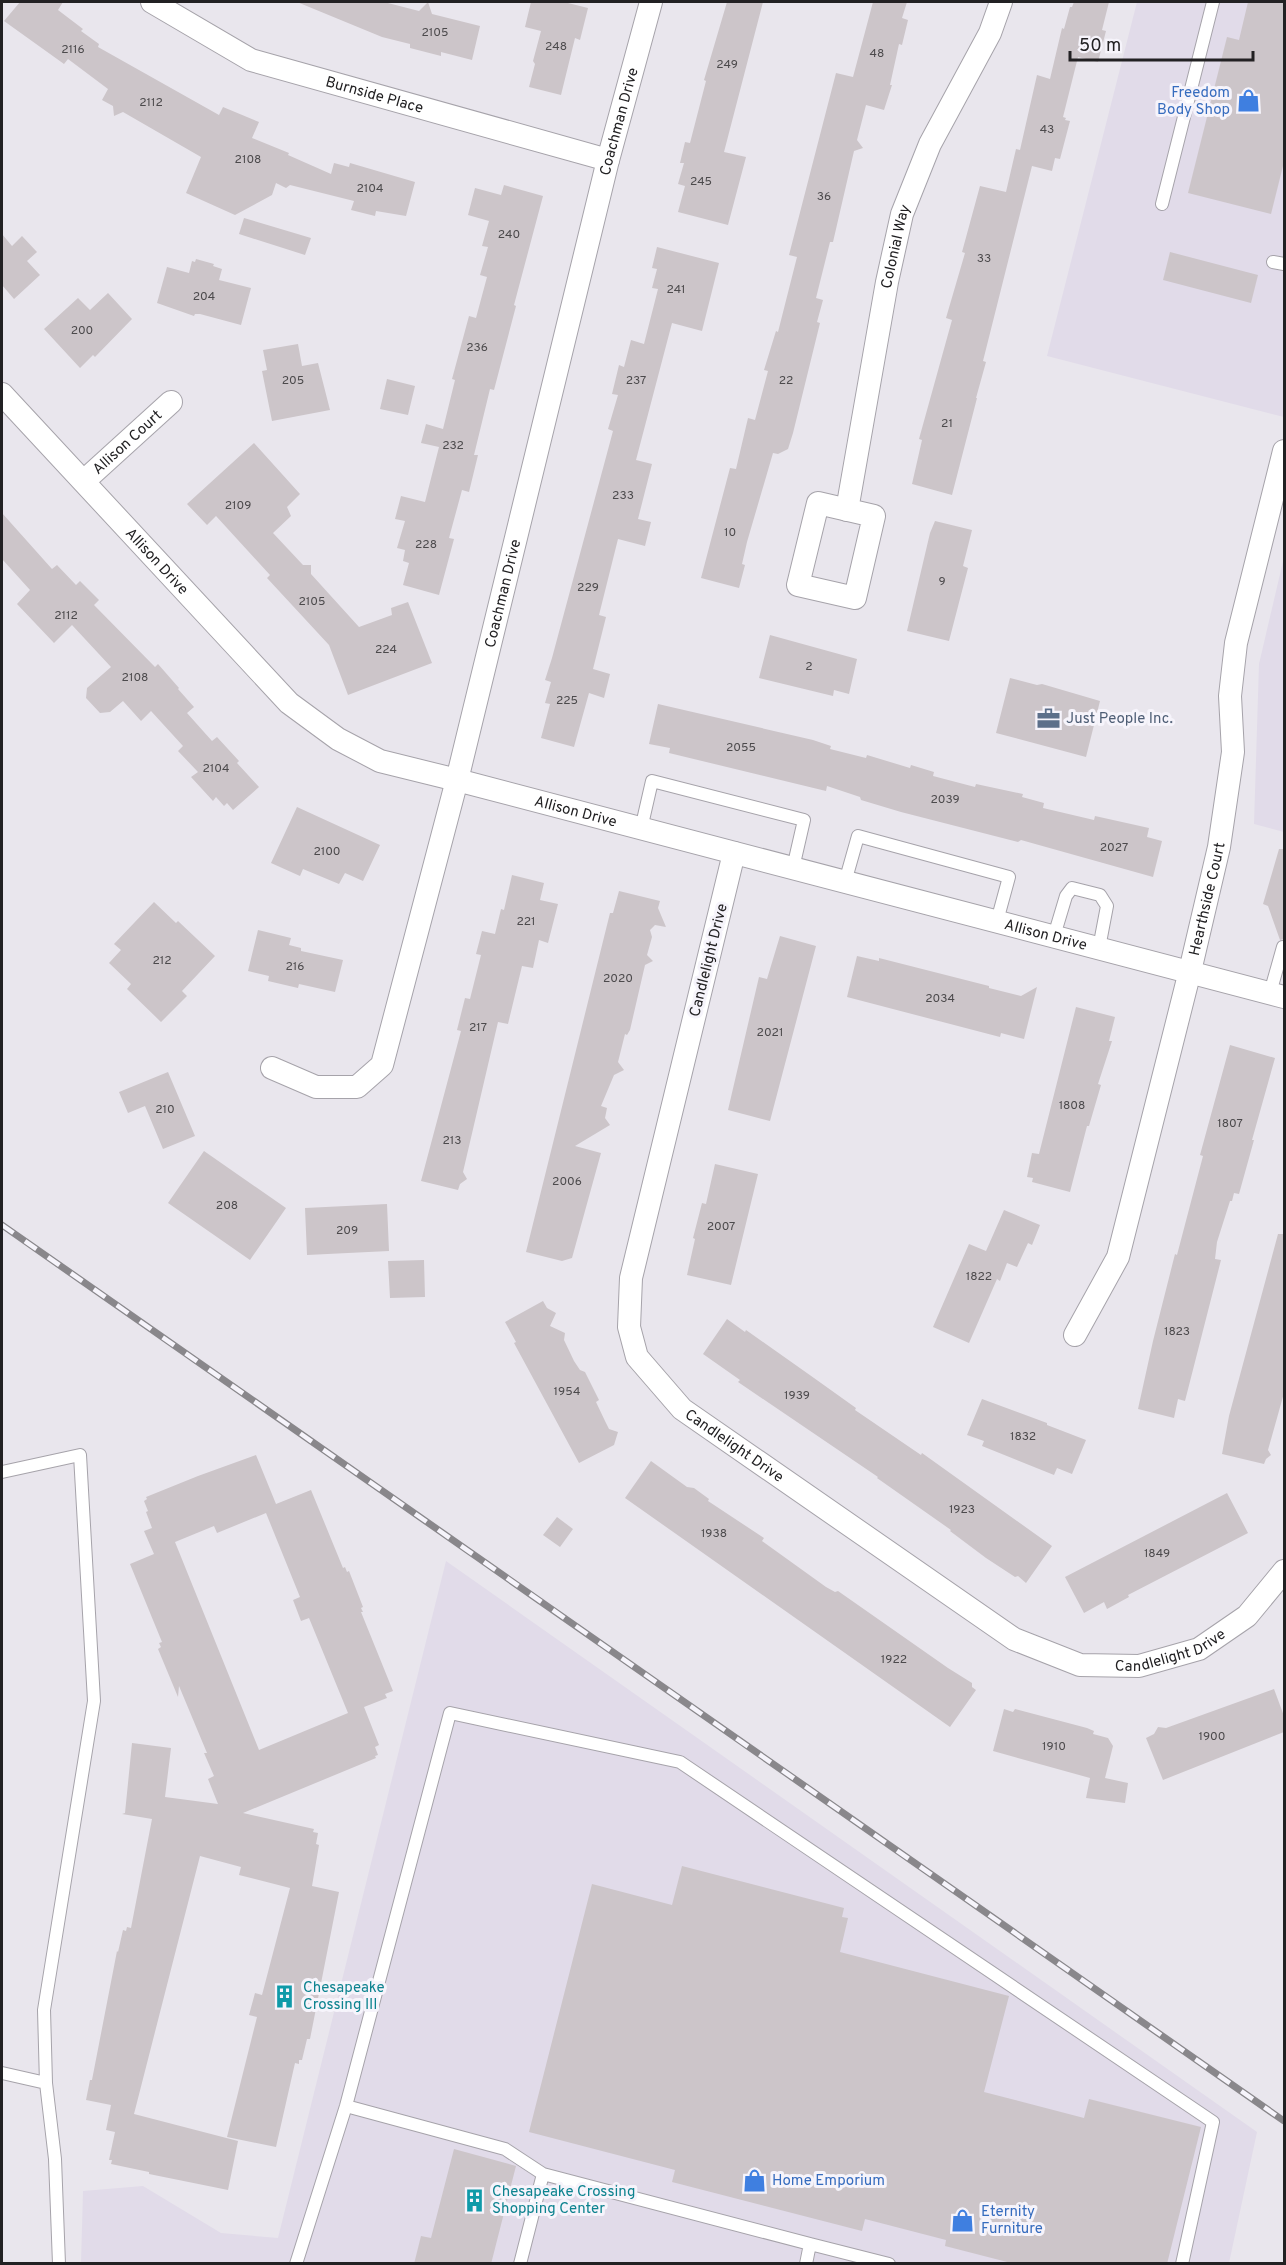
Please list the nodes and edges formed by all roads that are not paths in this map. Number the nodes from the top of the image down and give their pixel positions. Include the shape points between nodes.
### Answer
1 (152, 2) edge
2 (651, 2) edge
3 (1002, 2) edge
4 (1213, 2) edge
5 (608, 160) junction
6 (1162, 204) dead end
7 (2, 394) edge
8 (171, 402) dead end
9 (1284, 458) edge
10 (84, 481) junction
11 (848, 510) junction
12 (457, 780) junction
13 (641, 829) junction
14 (734, 854) junction
15 (793, 868) junction
16 (845, 882) junction
17 (997, 921) junction
18 (1054, 936) junction
19 (1284, 947) edge
20 (1100, 948) junction
21 (1190, 971) junction
22 (1277, 995) edge
23 (272, 1068) dead end
24 (1075, 1335) dead end
25 (2, 1472) edge
26 (1284, 1571) edge
27 (2, 2073) edge
28 (46, 2083) junction
29 (346, 2106) junction
30 (543, 2174) junction
31 (810, 2244) junction
32 (59, 2264) edge
33 (296, 2264) edge
34 (520, 2264) edge
35 (806, 2264) edge
36 (889, 2264) edge
37 (1182, 2264) edge

1 - 5 street, Burnside Place via 251,60
2 - 5 street, Coachman Drive
3 - 11 street, Colonial Way via 990,33 930,144 902,214
4 - 6 lane
5 - 12 street, Coachman Drive
7 - 10 street, Allison Drive
8 - 10 street, Allison Court
9 - 21 street, Hearthside Court via 1236,643 1230,696 1233,752 1219,847
10 - 12 street, Allison Drive via 290,703 338,739 380,761
11 - 11 street via 874,516 855,598 798,585 818,503
12 - 13 street, Allison Drive
12 - 23 street, Coachman Drive via 382,1065 357,1087 316,1087
13 - 14 street, Allison Drive
13 - 15 lane via 652,781 804,820
14 - 15 street, Allison Drive
14 - 26 street, Candlelight Drive via 631,1278 629,1327 637,1357 681,1409 1014,1639 1080,1665 1139,1666 1198,1649 1247,1616
15 - 16 street, Allison Drive
16 - 17 street, Allison Drive
16 - 17 lane via 858,836 1009,877
17 - 18 street, Allison Drive
18 - 20 street, Allison Drive
18 - 20 lane via 1066,896 1072,888 1078,888 1100,895 1107,906
19 - 22 lane
20 - 21 street, Allison Drive
21 - 22 street, Allison Drive
21 - 24 street, Hearthside Court via 1118,1257
25 - 28 lane via 80,1455 94,1701 44,2010
27 - 28 lane
28 - 32 lane via 55,2159
29 - 30 lane via 505,2149
29 - 33 lane
29 - 37 lane via 450,1713 680,1762 1213,2122
30 - 31 lane
30 - 34 lane
31 - 35 lane
31 - 36 lane

